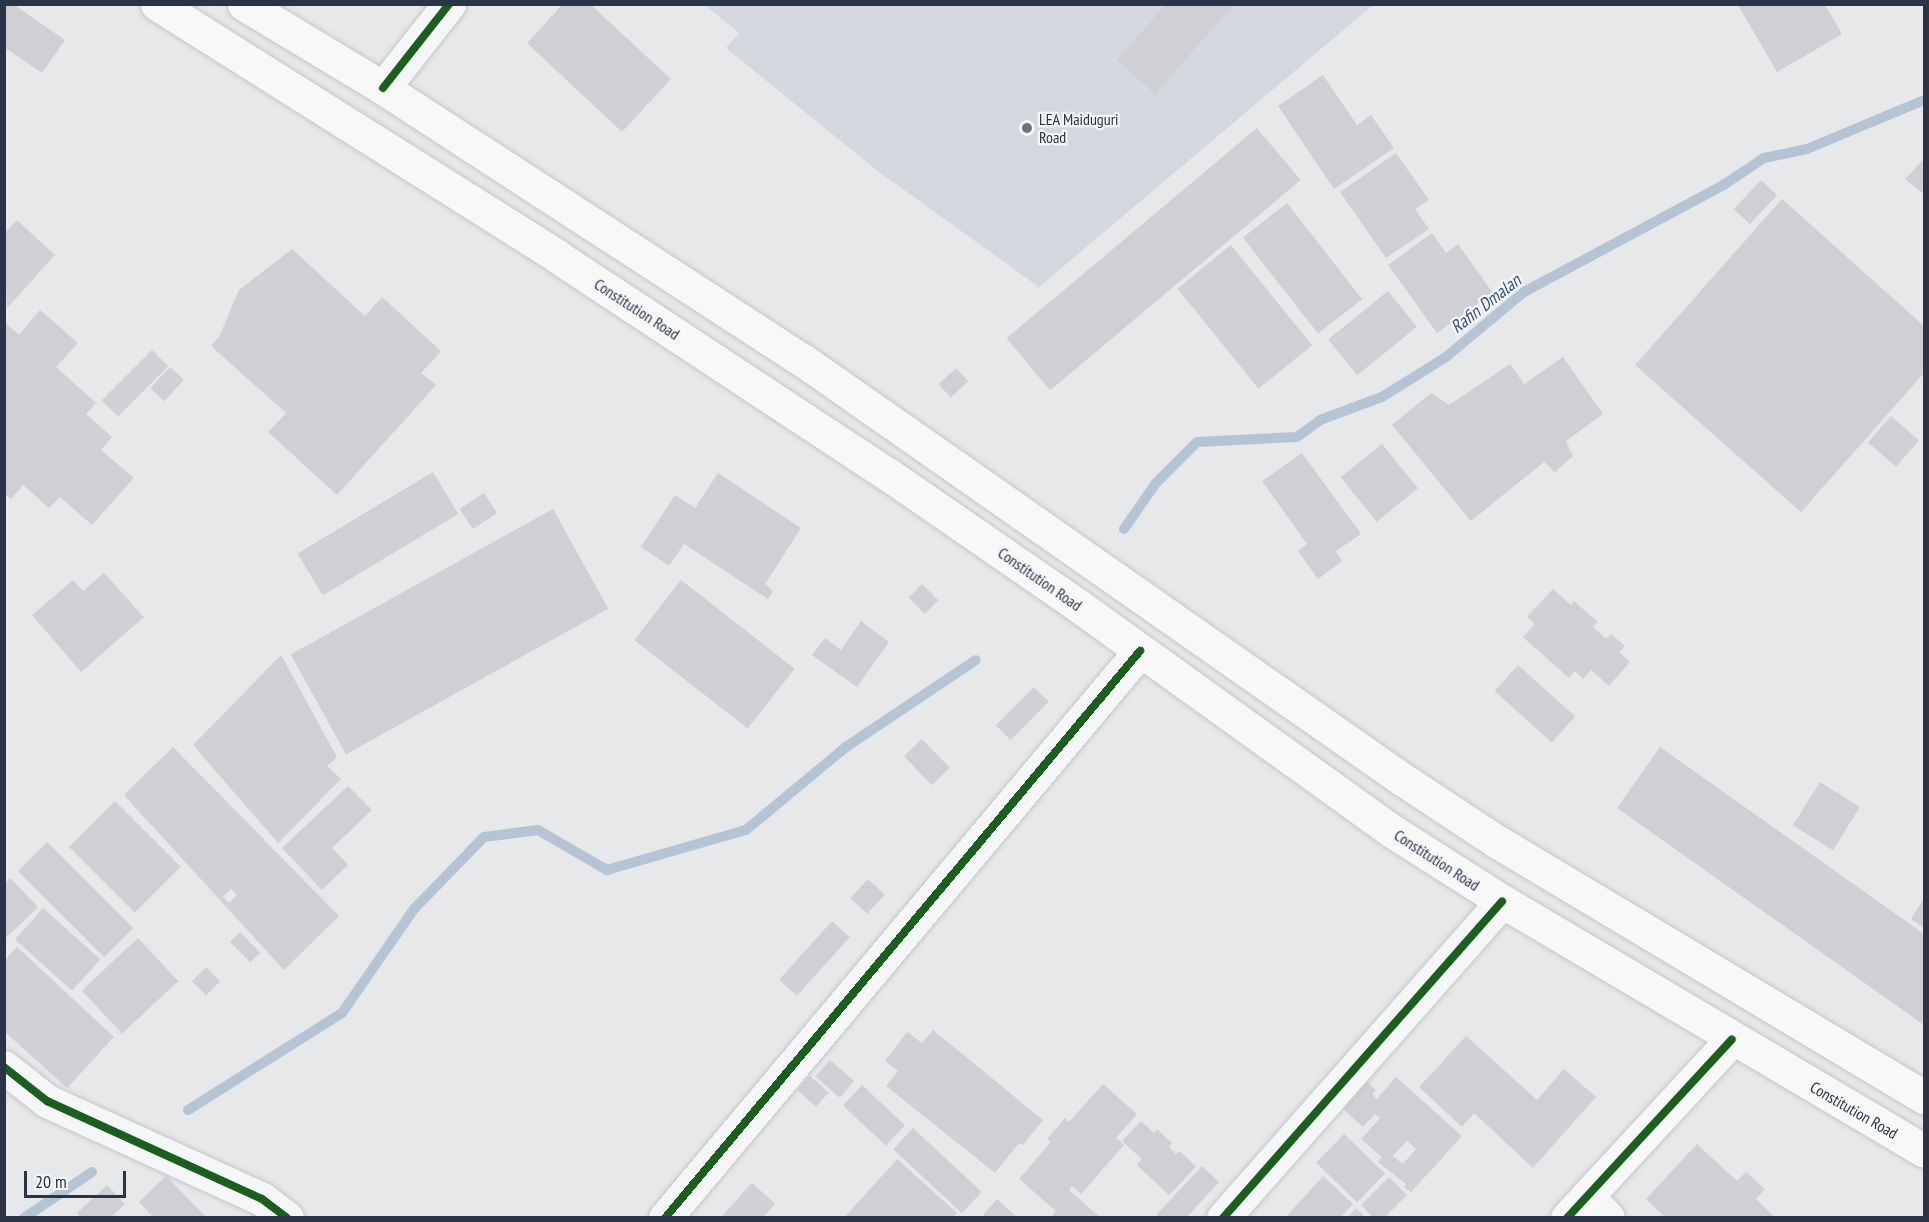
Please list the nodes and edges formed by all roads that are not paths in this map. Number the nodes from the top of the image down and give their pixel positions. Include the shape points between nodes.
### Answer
1 (158, 4) edge
2 (244, 4) edge
3 (449, 4) edge
4 (383, 88) junction
5 (1140, 651) junction
6 (1502, 901) junction
7 (1732, 1038) junction
8 (4, 1067) edge
9 (1924, 1096) edge
10 (1924, 1150) edge
11 (1588, 1210) edge
12 (287, 1218) edge
13 (665, 1218) edge
14 (1223, 1218) edge

1 - 5 main road, Constitution Road via 568,264 889,475
2 - 4 main road
3 - 4 street
4 - 9 main road via 801,359 1107,575 1496,841
5 - 6 main road, Constitution Road via 1392,831
5 - 13 street
6 - 7 main road, Constitution Road
6 - 14 street
7 - 10 main road, Constitution Road
7 - 11 main road
8 - 12 street via 47,1101 262,1199

